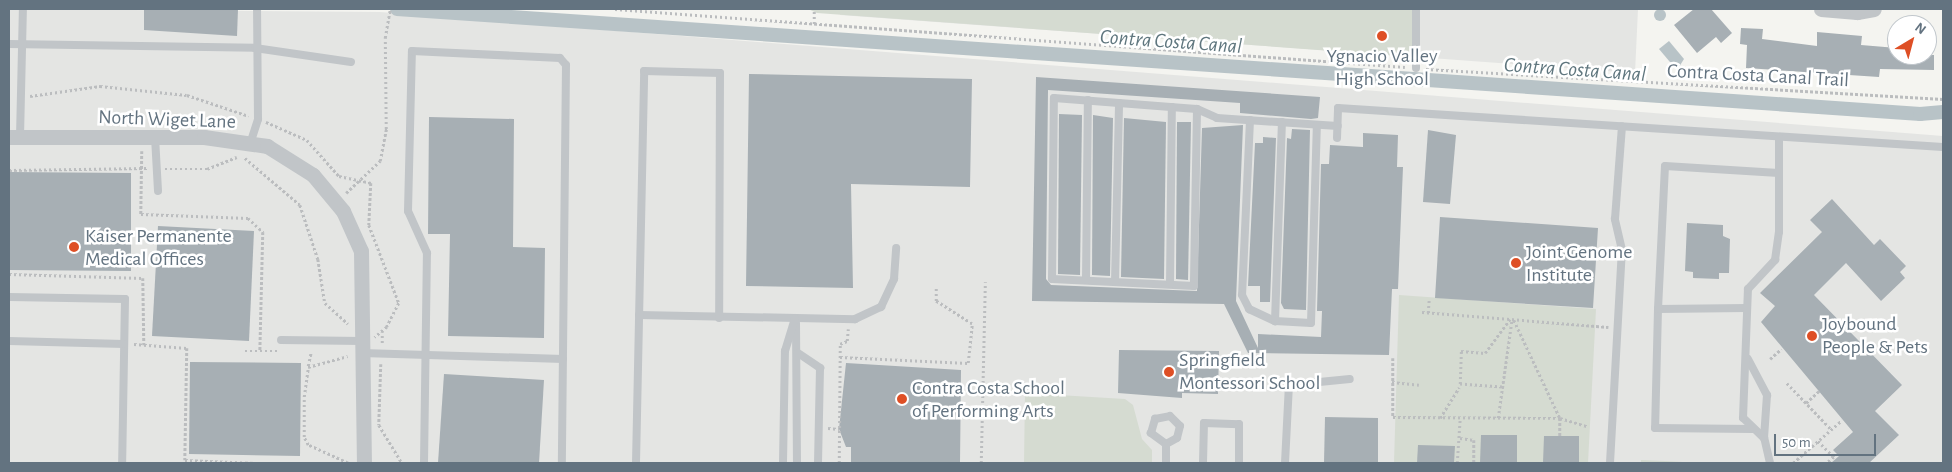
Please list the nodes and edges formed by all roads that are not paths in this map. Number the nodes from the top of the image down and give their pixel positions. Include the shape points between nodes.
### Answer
1 (23, 9) edge
2 (257, 9) edge
3 (1416, 9) edge
4 (1821, 9) edge
5 (1874, 9) edge
6 (9, 44) edge
7 (23, 44) junction
8 (255, 48) junction
9 (351, 62) dead end
10 (1416, 68) road end
11 (1088, 100) junction
12 (1119, 103) junction
13 (1172, 107) junction
14 (1197, 109) junction
15 (1250, 120) junction
16 (1282, 122) junction
17 (1317, 125) junction
18 (1338, 126) junction
19 (1622, 126) junction
20 (14, 137) edge
21 (149, 137) junction
22 (1779, 137) junction
23 (1337, 138) dead end
24 (250, 144) junction
25 (1943, 147) edge
26 (1779, 173) junction
27 (158, 191) dead end
28 (896, 248) dead end
29 (1086, 280) junction
30 (1115, 282) junction
31 (1170, 284) junction
32 (9, 297) edge
33 (1747, 308) junction
34 (1658, 309) junction
35 (639, 315) junction
36 (719, 318) junction
37 (795, 319) junction
38 (1275, 321) junction
39 (281, 340) dead end
40 (9, 341) edge
41 (124, 344) junction
42 (355, 348) junction
43 (798, 353) junction
44 (425, 356) junction
45 (1748, 359) junction
46 (563, 360) junction
47 (1350, 379) dead end
48 (1752, 430) junction
49 (1764, 438) junction
50 (1166, 444) dead end
51 (122, 463) edge
52 (364, 463) edge
53 (424, 463) edge
54 (562, 463) edge
55 (636, 463) edge
56 (783, 463) edge
57 (797, 463) edge
58 (818, 463) edge
59 (1166, 463) edge
60 (1203, 463) edge
61 (1238, 463) edge
62 (1285, 463) edge
63 (1610, 463) edge
64 (1770, 463) edge

1 - 7 lane
2 - 8 lane
3 - 10 lane
4 - 5 street via 1857,12
6 - 7 lane
7 - 8 lane
7 - 20 lane via 21,96
8 - 9 lane
8 - 24 lane via 258,119
11 - 12 lane
11 - 29 lane
11 - 29 lane via 1054,98 1052,279
12 - 13 lane
12 - 30 lane
13 - 14 lane
13 - 31 lane
14 - 15 lane via 1217,118
14 - 31 lane via 1194,286
15 - 16 lane
15 - 38 lane via 1242,295 1249,309
16 - 17 lane
16 - 38 lane
17 - 18 lane
17 - 38 lane via 1311,323
18 - 19 lane via 1338,108
18 - 23 lane
19 - 22 lane
19 - 63 lane via 1615,219 1622,250
20 - 21 street, North Wiget Lane
21 - 24 street, North Wiget Lane
21 - 27 lane via 157,168
22 - 25 lane
22 - 26 lane
24 - 42 street, North Wiget Lane via 267,146 313,175 334,200 360,251
26 - 33 lane via 1775,260 1748,289
26 - 34 lane via 1666,166
28 - 37 lane via 894,279 881,307 850,319
29 - 30 lane
30 - 31 lane
32 - 41 lane via 125,300
33 - 34 lane
33 - 45 lane
34 - 48 lane via 1655,428
35 - 36 lane
35 - 36 lane via 644,71 720,73
35 - 55 lane
36 - 37 lane
37 - 43 lane
37 - 56 lane via 785,351
39 - 42 lane
40 - 41 lane
41 - 51 lane
42 - 44 lane via 381,354
42 - 52 street, North Wiget Lane
43 - 57 lane
43 - 58 lane via 820,368
44 - 46 lane
44 - 46 lane via 427,253 408,211 412,51 560,58 566,65
44 - 53 lane
45 - 48 lane via 1743,418
45 - 49 lane via 1767,395
46 - 54 lane
47 - 62 lane via 1289,385
48 - 49 lane
49 - 64 lane
50 - 59 lane
60 - 61 lane via 1204,423 1239,424

